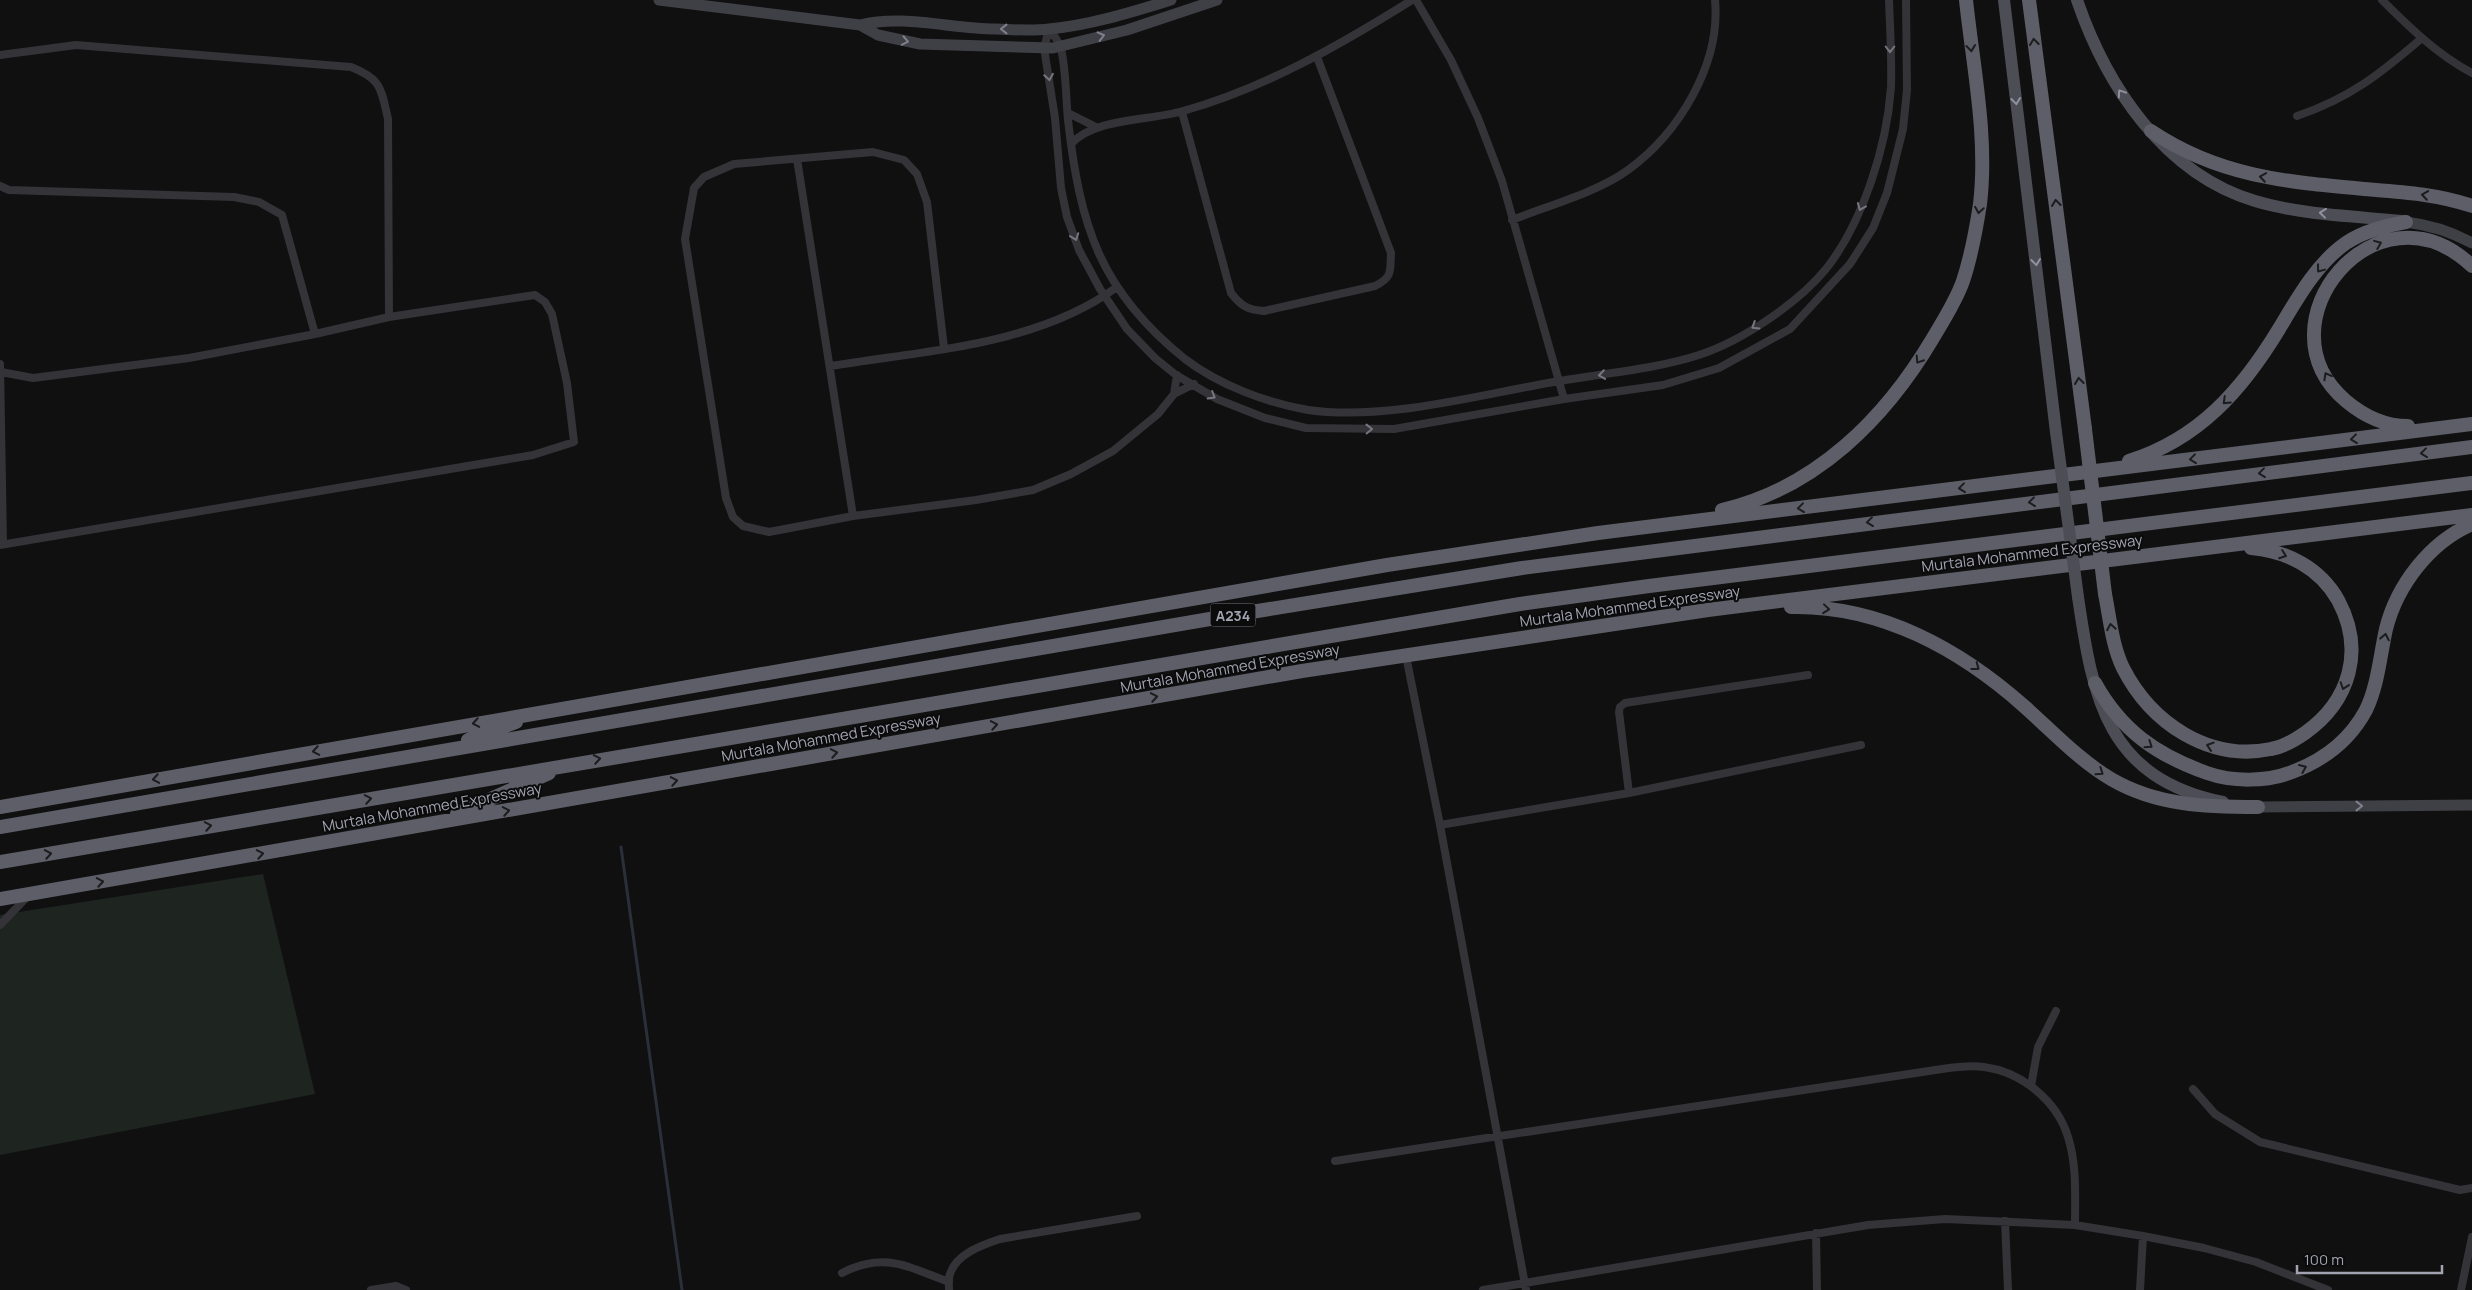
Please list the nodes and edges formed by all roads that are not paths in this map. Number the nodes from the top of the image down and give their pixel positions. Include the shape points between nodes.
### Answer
1 (659, 0) edge
2 (1172, 0) edge
3 (1217, 0) edge
4 (1414, 0) edge
5 (1715, 0) edge
6 (1889, 0) edge
7 (1906, 0) edge
8 (1966, 0) edge
9 (2004, 0) edge
10 (2029, 0) edge
11 (2077, 0) edge
12 (2382, 0) edge
13 (860, 25) junction
14 (1050, 29) junction
15 (2422, 38) junction
16 (1060, 46) junction
17 (1044, 48) junction
18 (0, 55) edge
19 (1318, 57) junction
20 (2472, 74) edge
21 (1182, 112) junction
22 (1068, 113) junction
23 (2297, 116) dead end
24 (1096, 127) junction
25 (2151, 130) junction
26 (1071, 144) junction
27 (797, 159) junction
28 (0, 186) edge
29 (2472, 206) edge
30 (1512, 220) junction
31 (2406, 222) junction
32 (2472, 242) edge
33 (2472, 266) edge
34 (1117, 287) junction
35 (1105, 296) junction
36 (389, 317) junction
37 (315, 334) junction
38 (944, 348) junction
39 (0, 364) edge
40 (830, 366) junction
41 (0, 372) edge
42 (1177, 375) junction
43 (1560, 381) junction
44 (1194, 384) junction
45 (1174, 394) junction
46 (1564, 399) junction
47 (2467, 424) edge
48 (2472, 446) edge
49 (2100, 471) junction
50 (2472, 483) edge
51 (2472, 515) edge
52 (853, 516) junction
53 (2472, 524) edge
54 (1598, 533) junction
55 (2, 544) edge
56 (2200, 548) junction
57 (1708, 610) junction
58 (1406, 656) junction
59 (1808, 675) dead end
60 (2095, 683) junction
61 (552, 709) junction
62 (1861, 745) dead end
63 (434, 752) junction
64 (569, 764) junction
65 (1629, 793) junction
66 (2472, 805) edge
67 (0, 807) edge
68 (2258, 807) junction
69 (438, 823) junction
70 (1440, 825) junction
71 (0, 828) edge
72 (0, 862) edge
73 (30, 894) junction
74 (0, 899) edge
75 (0, 925) edge
76 (2056, 1011) dead end
77 (2031, 1086) junction
78 (2193, 1089) dead end
79 (1499, 1136) junction
80 (1335, 1161) dead end
81 (2472, 1188) edge
82 (1137, 1216) dead end
83 (2005, 1221) junction
84 (2075, 1225) junction
85 (1816, 1233) junction
86 (2143, 1236) junction
87 (2472, 1237) edge
88 (842, 1273) dead end
89 (949, 1286) edge
90 (1525, 1286) edge
91 (371, 1290) edge
92 (406, 1290) edge
93 (1483, 1290) edge
94 (1817, 1290) edge
95 (2008, 1290) edge
96 (2140, 1290) edge
97 (2328, 1290) edge
98 (2461, 1290) edge

1 - 13 street
2 - 14 street via 1114,17
16 -> 3 street via 1127,30
4 - 19 street
4 - 30 street via 1451,60 1478,118 1502,181
5 - 30 street via 1710,58 1681,114 1649,152 1627,171
6 -> 43 street via 1891,87 1884,136 1860,210 1827,268 1770,317 1730,342 1701,354 1637,370
7 - 46 street via 1906,90 1902,136 1884,202 1873,228 1850,264 1790,329 1719,368 1664,385
8 -> 54 highway via 1982,164 1973,243 1962,282 1944,320 1897,394 1841,451 1774,493 1696,516
9 -> 60 main road, bridge via 2056,432 2087,657
56 -> 10 highway, bridge via 2267,549 2288,556 2308,566 2323,580 2345,614 2352,648 2343,691 2331,710 2295,740 2273,749 2246,753 2195,741 2171,726 2134,687 2122,666 2105,594
25 -> 11 main road via 2132,110 2114,83
12 - 15 street
14 -> 13 street via 995,30 898,21
13 -> 17 street via 878,35 920,44
14 - 16 street
14 - 17 street
15 - 20 street
15 - 23 street via 2350,94
16 - 17 street
16 - 22 street
17 -> 35 street via 1067,217 1080,250
18 - 36 street via 76,45 351,67 369,74 381,89 388,119
19 - 21 street via 1244,90
19 - 21 street via 1391,253 1390,273 1386,280 1375,286 1264,310 1250,310 1239,303 1231,293
21 - 24 street
22 - 24 street
22 - 26 street
24 - 26 street
29 -> 25 highway via 2426,194 2256,176 2195,157
31 -> 25 main road via 2282,208 2253,200 2192,171
26 - 34 street via 1089,232 1104,267
27 - 38 street via 872,152 904,160 917,174 927,202
27 - 40 street
27 - 52 street via 734,164 704,177 694,188 685,239 726,498 733,517 743,526 769,532
28 - 37 street via 9,190 234,197 259,202 282,215
30 - 43 street
31 - 32 street via 2429,224
31 -> 49 highway via 2364,233 2326,260 2252,369 2208,418 2168,447
47 -> 33 highway via 2400,426 2381,423 2361,414 2325,377 2315,331 2323,292 2336,274 2366,248 2386,240 2408,238 2435,242 2458,253
34 - 35 street
34 - 43 street via 1154,330 1187,360 1228,385 1307,409 1351,413 1399,409
35 - 38 street via 1035,328
35 - 42 street via 1127,329
36 - 37 street
36 - 55 street via 535,295 545,302 552,314 567,383 574,442 533,454
37 - 41 street via 189,358 65,375 34,378
38 - 40 street
39 - 41 street
40 - 52 street
41 - 55 street
42 - 44 street
42 - 45 street
43 - 46 street
44 - 45 street
44 -> 46 street via 1217,399 1265,418 1306,428 1349,430 1394,429
45 - 52 street via 1158,414 1113,451 1072,474 1033,490
47 -> 49 highway
48 -> 63 highway, A234 via 1522,568
49 -> 54 highway
64 -> 50 highway, Murtala Mohammed Expressway / A234 via 1529,603
51 - 56 highway, Murtala Mohammed Expressway
60 -> 53 highway via 2122,723 2167,757 2189,767 2213,775 2262,779 2306,767 2344,740 2366,709 2393,608 2412,574 2441,543
54 - 61 highway via 1377,567
56 - 57 highway, Murtala Mohammed Expressway
57 - 58 highway, Murtala Mohammed Expressway
57 -> 68 highway via 1801,607 1833,610 1909,630 1968,661 2112,780 2137,791 2187,805
69 -> 58 highway, Murtala Mohammed Expressway via 1302,671
58 - 70 street
59 - 65 street via 1626,703 1619,712
60 - 68 main road via 2116,738 2153,776 2200,797
61 - 63 highway
61 -> 67 highway
62 - 65 street
63 - 71 highway, A234
64 - 69 highway
72 -> 64 highway, Murtala Mohammed Expressway / A234
65 - 70 street
68 -> 66 street
73 -> 69 highway, Murtala Mohammed Expressway
70 - 79 street
73 - 74 highway, Murtala Mohammed Expressway
73 - 75 street
76 - 77 street via 2038,1047
77 - 79 street via 2003,1071 1966,1066
77 - 84 street via 2050,1105 2068,1137 2074,1169
78 - 81 street via 2215,1114 2260,1142 2460,1190
79 - 80 street
79 - 90 street
82 - 89 street via 1000,1239 982,1245 958,1263 950,1274
83 - 84 street
83 - 85 street via 1906,1221
83 - 95 street
84 - 86 street
85 - 90 street
85 - 94 street
86 - 96 street
86 - 97 street via 2256,1262
87 - 98 street
88 - 89 street via 860,1263 879,1262 906,1266
90 - 93 street
91 - 92 street via 396,1286

